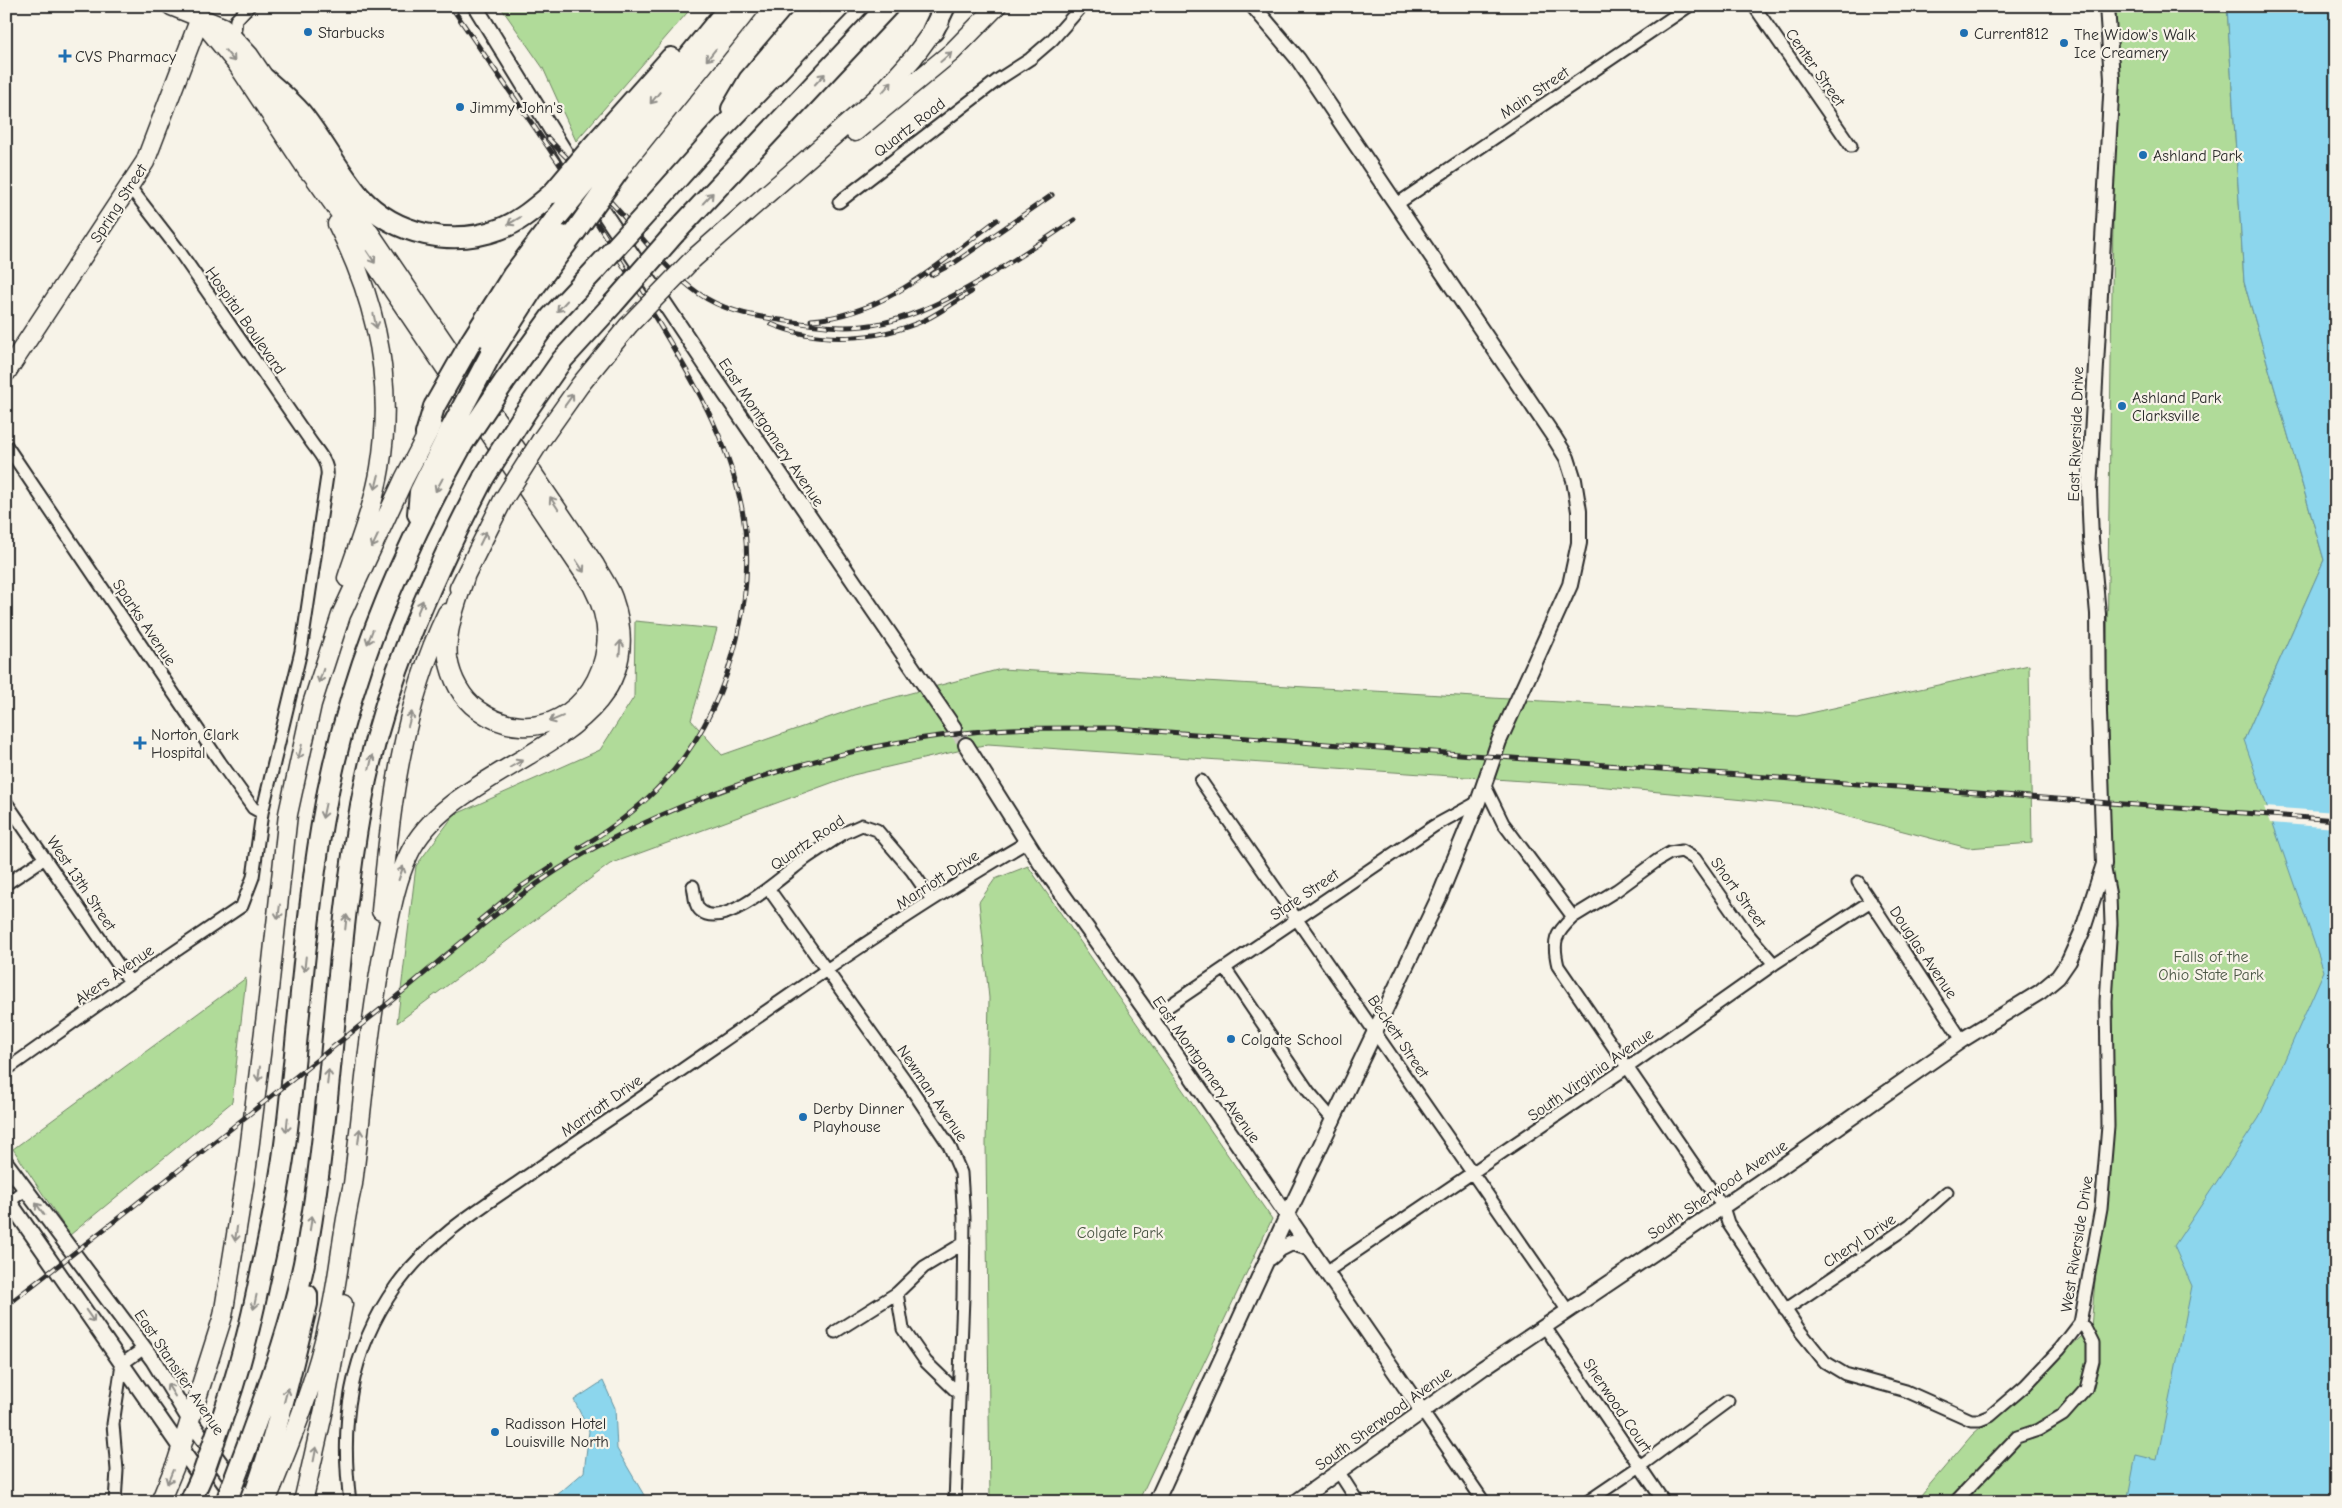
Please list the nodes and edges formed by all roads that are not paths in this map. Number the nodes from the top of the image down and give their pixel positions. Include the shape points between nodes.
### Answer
1 (171, 6) edge
2 (249, 6) edge
3 (475, 6) edge
4 (718, 6) edge
5 (812, 6) edge
6 (840, 6) edge
7 (888, 6) edge
8 (945, 6) edge
9 (950, 6) edge
10 (997, 6) edge
11 (1082, 6) edge
12 (1253, 6) edge
13 (1689, 6) edge
14 (1754, 6) edge
15 (2107, 6) edge
16 (741, 10) edge
17 (200, 18) junction
18 (933, 31) junction
19 (234, 37) junction
20 (265, 79) junction
21 (719, 132) junction
22 (1851, 146) dead end
23 (605, 159) junction
24 (302, 160) junction
25 (129, 186) junction
26 (839, 202) dead end
27 (1397, 204) junction
28 (742, 215) junction
29 (481, 347) junction
30 (6, 373) edge
31 (447, 423) junction
32 (426, 434) joint
33 (6, 445) edge
34 (465, 577) junction
35 (341, 615) junction
36 (954, 728) tunnel mouth
37 (966, 746) tunnel mouth
38 (1202, 781) dead end
39 (1484, 784) junction
40 (6, 802) edge
41 (1478, 802) junction
42 (262, 812) junction
43 (1027, 842) junction
44 (46, 858) junction
45 (2104, 864) junction
46 (1858, 882) dead end
47 (6, 884) edge
48 (694, 886) dead end
49 (768, 888) junction
50 (932, 900) junction
51 (1870, 901) junction
52 (1573, 917) junction
53 (1298, 918) junction
54 (1774, 964) junction
55 (1226, 968) junction
56 (379, 971) junction
57 (827, 971) junction
58 (130, 982) junction
59 (1152, 1018) junction
60 (1377, 1031) junction
61 (1962, 1040) junction
62 (1628, 1067) junction
63 (6, 1070) edge
64 (1334, 1122) junction
65 (6, 1163) edge
66 (1472, 1174) junction
67 (353, 1184) junction
68 (26, 1189) junction
69 (1947, 1192) dead end
70 (7, 1201) edge
71 (1723, 1207) junction
72 (1287, 1216) junction
73 (964, 1243) junction
74 (1310, 1248) junction
75 (306, 1251) junction
76 (1268, 1261) junction
77 (1326, 1272) junction
78 (898, 1293) junction
79 (1786, 1310) junction
80 (1568, 1311) junction
81 (2080, 1323) junction
82 (1545, 1327) junction
83 (835, 1332) dead end
84 (144, 1348) junction
85 (122, 1364) junction
86 (958, 1393) junction
87 (1728, 1401) dead end
88 (1422, 1412) junction
89 (189, 1419) junction
90 (180, 1449) junction
91 (1640, 1466) junction
92 (1338, 1471) junction
93 (191, 1501) edge
94 (115, 1502) edge
95 (160, 1502) edge
96 (218, 1502) edge
97 (226, 1502) edge
98 (250, 1502) edge
99 (266, 1502) edge
100 (303, 1502) edge
101 (350, 1502) edge
102 (954, 1502) edge
103 (1156, 1502) edge
104 (1296, 1502) edge
105 (1358, 1502) edge
106 (1484, 1502) edge
107 (1587, 1502) edge
108 (1664, 1502) edge
109 (1955, 1502) edge

1 - 17 main road
2 - 19 street via 236,20
3 - 36 street, East Montgomery Avenue via 565,154 710,373
4 - 23 highway
5 - 21 highway via 749,80
6 - 21 highway
75 -> 7 highway, bridge via 361,803 395,677 419,609 484,477 562,360 675,233
8 - 18 highway
9 - 18 main road
28 -> 10 main road via 779,192 906,92 952,52
11 - 26 street, Quartz Road via 1030,59 999,79
12 - 27 street via 1298,60
13 - 27 street, Main Street
14 - 22 street, Center Street
15 - 45 street, East Riverside Drive via 2112,79 2089,490 2098,614
16 -> 23 highway
17 - 19 main road via 223,27
17 -> 24 main road via 237,64
17 - 25 main road, Spring Street via 154,144
28 -> 18 main road via 878,97
19 - 20 main road
23 -> 20 highway, bridge via 501,229 471,237 435,237 398,226 359,195 301,113
56 -> 20 main road via 393,899 402,870 422,830 466,793 549,745 584,717 598,702 614,675 620,657 621,636 613,597 595,565
21 -> 31 highway, bridge via 551,317 504,382
23 - 29 highway, bridge via 532,290
24 -> 34 main road via 592,584 605,619 606,646 596,680 576,707 550,722 524,726 497,721 468,702 455,681 448,651
24 -> 35 main road via 345,240 364,285 381,350 385,412 380,469 342,594
25 - 30 main road, Spring Street
25 - 42 street, Hospital Boulevard via 177,248 328,470 301,651
27 - 39 street via 1567,458 1579,511 1580,543 1570,585 1499,742
34 -> 28 main road, bridge via 503,500 540,440 580,385 628,326 693,259
29 - 31 highway, bridge
29 - 31 highway, bridge
31 - 32 highway
31 -> 93 highway, bridge via 417,528 369,640 344,722 314,880 280,1183 250,1327 225,1410
32 -> 35 main road
33 - 42 street, Sparks Avenue via 225,770 253,808
56 -> 34 main road via 389,828 409,722 437,634
35 -> 89 main road via 312,704 290,804 247,1166 223,1316
37 - 43 street, East Montgomery Avenue
38 - 53 street, Beckett Street
39 - 41 street
39 - 52 street via 1503,823
40 - 44 street, West 13th Street
41 - 53 street, State Street via 1434,826
41 - 60 street via 1439,897
42 - 58 street, Akers Avenue via 253,877 242,906
43 - 50 street, Marriott Drive
43 - 59 street, East Montgomery Avenue
44 - 47 street
44 - 58 street, West 13th Street
45 - 61 street, South Sherwood Avenue via 2082,932 2058,978
45 - 81 street, West Riverside Drive via 2111,924 2106,1001 2108,1126 2101,1208
46 - 51 street, Douglas Avenue
48 - 49 street, Quartz Road via 697,906 707,914 725,913 744,905
49 - 50 street, Quartz Road via 844,833 862,825 877,830
49 - 57 street, Newman Avenue
50 - 57 street, Marriott Drive
51 - 54 street, South Virginia Avenue
51 - 61 street, Douglas Avenue
52 - 54 street, Short Street via 1670,853 1682,851 1695,859 1747,933
52 - 62 street via 1558,932 1554,951 1558,966
53 - 55 street, State Street
53 - 60 street, Beckett Street
54 - 62 street, South Virginia Avenue
55 - 59 street, State Street
55 - 64 street via 1309,1092
67 -> 56 main road
57 - 73 street, Newman Avenue via 957,1158 962,1173
57 - 101 street, Marriott Drive via 458,1224 411,1266 378,1314 365,1342 351,1388 345,1462
58 - 63 street, Akers Avenue
59 - 72 street, East Montgomery Avenue
60 - 64 street
60 - 66 street, Beckett Street
61 - 71 street, South Sherwood Avenue
62 - 66 street, South Virginia Avenue
62 - 71 street
64 - 72 street
65 - 68 street, East Stansifer Avenue
66 - 77 street, South Virginia Avenue
66 - 80 street, Beckett Street
67 - 99 main road via 344,1218 330,1315 308,1394
100 -> 67 main road via 341,1322 355,1220
68 - 70 street
84 -> 68 street, East Stansifer Avenue
69 - 79 street, Cheryl Drive via 1910,1224
70 -> 85 street
71 - 79 street via 1728,1223
71 - 80 street, South Sherwood Avenue
72 - 74 street, East Montgomery Avenue
72 - 76 street
73 - 78 street via 924,1267
73 - 86 street, Newman Avenue
74 - 76 street via 1292,1243
74 - 77 street, East Montgomery Avenue
75 - 97 highway, bridge via 283,1343
98 -> 75 highway via 262,1475 286,1396 307,1304
76 - 103 street
77 - 88 street, East Montgomery Avenue
78 - 83 street
78 - 86 street via 903,1329 926,1362
79 - 81 street via 1816,1352 1833,1367 1863,1380 1923,1397 1971,1420 1990,1416 2025,1386
80 - 82 street, South Sherwood Avenue
81 - 109 street, West Riverside Drive via 2092,1343 2093,1361 2086,1389 2063,1416 2017,1437
82 - 88 street, South Sherwood Avenue
82 - 91 street, Sherwood Court
84 - 85 street
89 -> 84 street, East Stansifer Avenue
85 - 90 street
85 - 94 street via 114,1424
86 - 102 street, Newman Avenue
87 - 91 street
88 - 92 street, South Sherwood Avenue
88 - 106 street
89 - 90 main road
89 - 98 street, East Stansifer Avenue
90 -> 95 main road
90 - 96 street
91 - 107 street
91 - 108 street, Sherwood Court
92 - 104 street, South Sherwood Avenue
92 - 105 street

